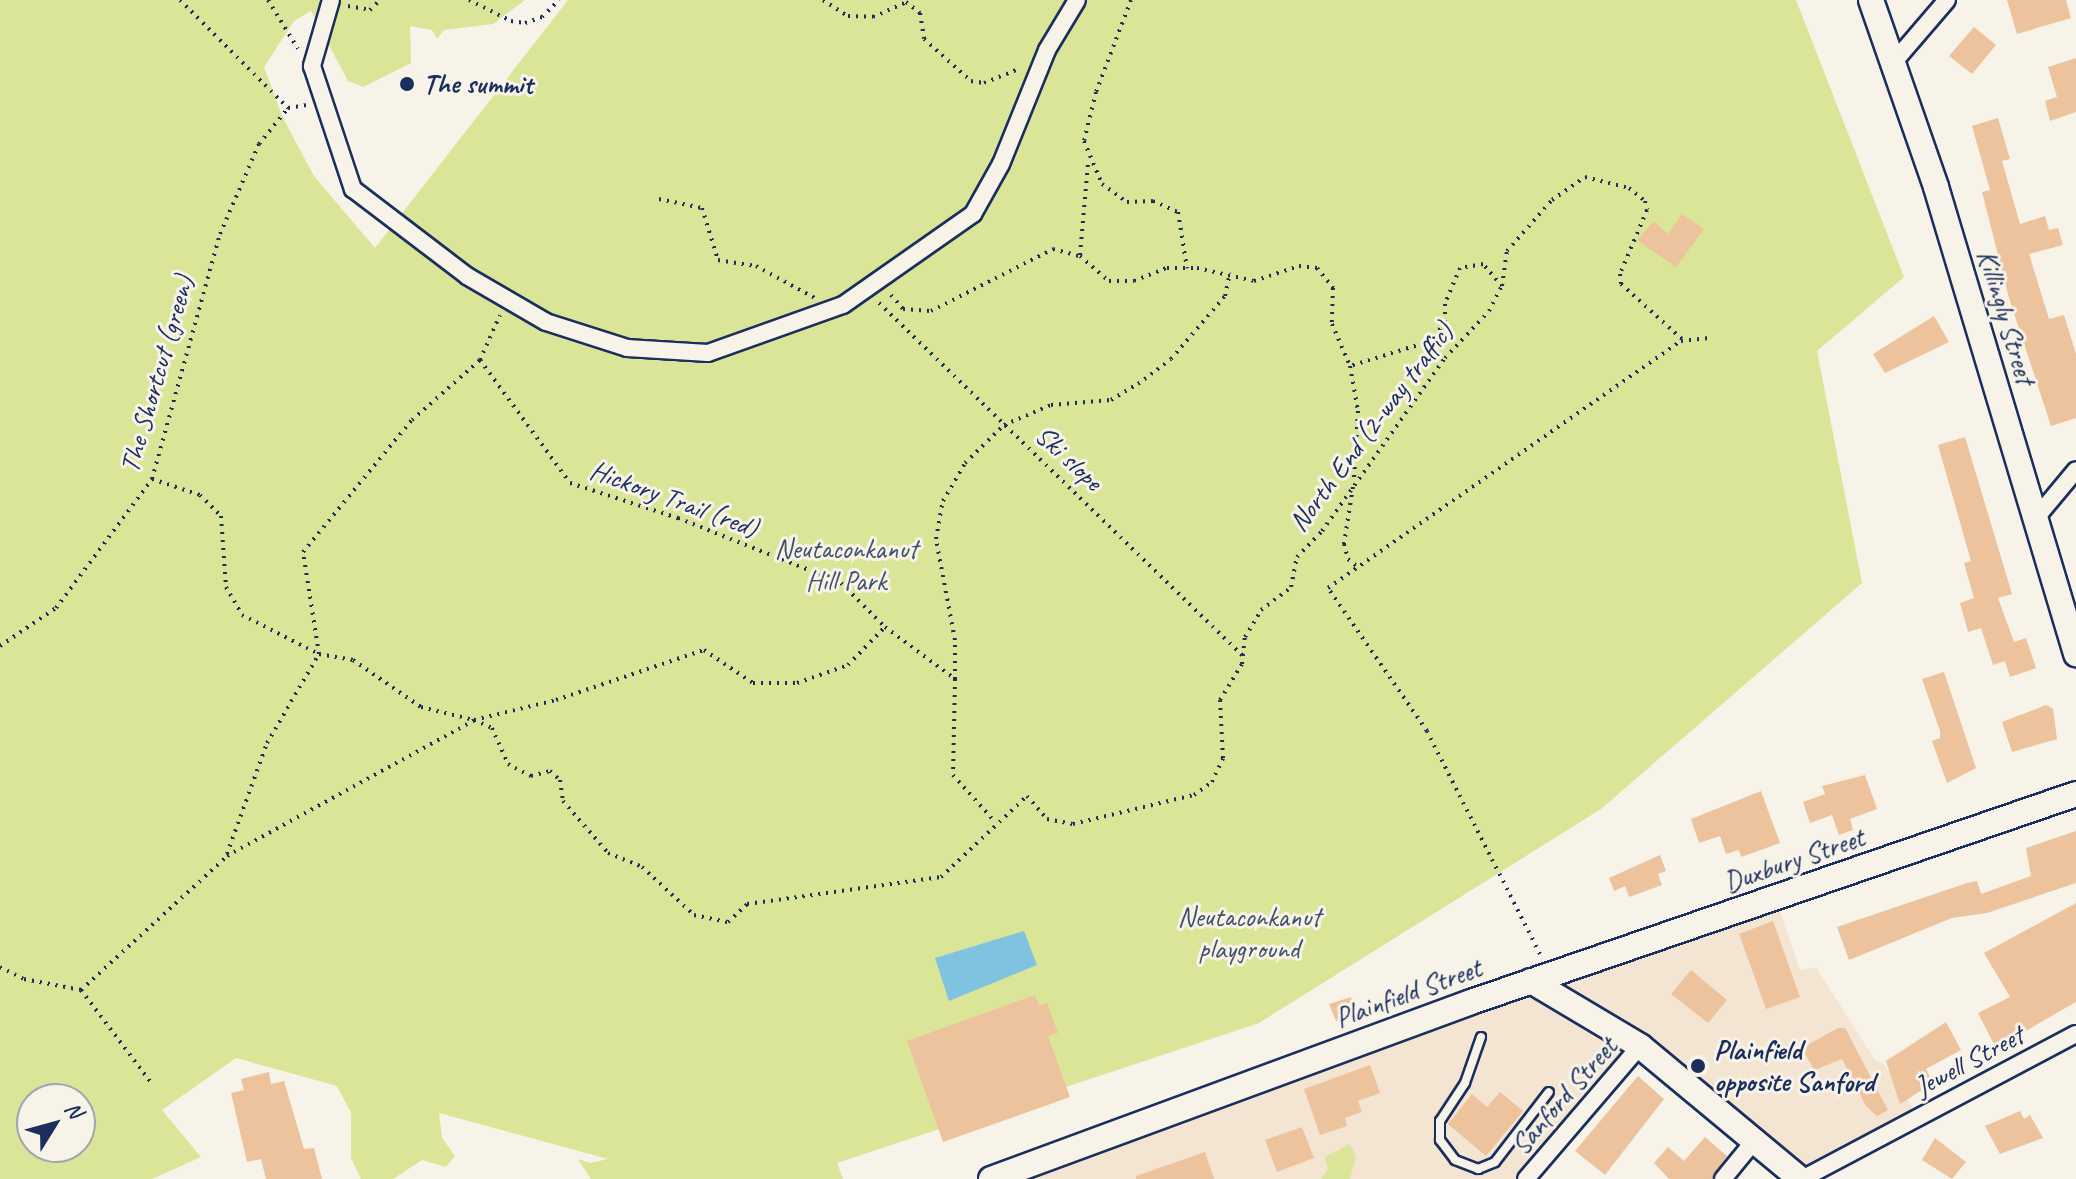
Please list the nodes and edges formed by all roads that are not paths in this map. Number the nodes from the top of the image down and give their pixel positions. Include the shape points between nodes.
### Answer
1 (1077, 0) edge
2 (1871, 0) edge
3 (1947, 0) edge
4 (330, 5) edge
5 (1893, 63) junction
6 (2076, 470) edge
7 (2036, 518) junction
8 (2076, 654) edge
9 (2076, 794) edge
10 (1531, 981) junction
11 (2076, 1034) edge
12 (1481, 1037) dead end
13 (1640, 1046) junction
14 (1549, 1092) dead end
15 (1754, 1141) junction
16 (991, 1179) edge
17 (1526, 1179) edge
18 (1723, 1179) edge
19 (1801, 1179) edge

1 - 4 street via 1047,50 1001,164 973,214 843,305 825,307 708,353 627,348 546,322 467,276 353,189 312,66
2 - 5 main road, Killingly Street
3 - 5 street
5 - 7 main road, Killingly Street
6 - 7 street
7 - 8 main road, Killingly Street
9 - 10 main road, Duxbury Street
10 - 13 main road
10 - 16 main road, Plainfield Street
11 - 19 street, Jewell Street
12 - 14 lane via 1465,1083 1440,1121 1440,1140 1455,1160 1487,1167
13 - 15 main road
13 - 17 street, Sanford Street
15 - 18 street
15 - 19 main road

